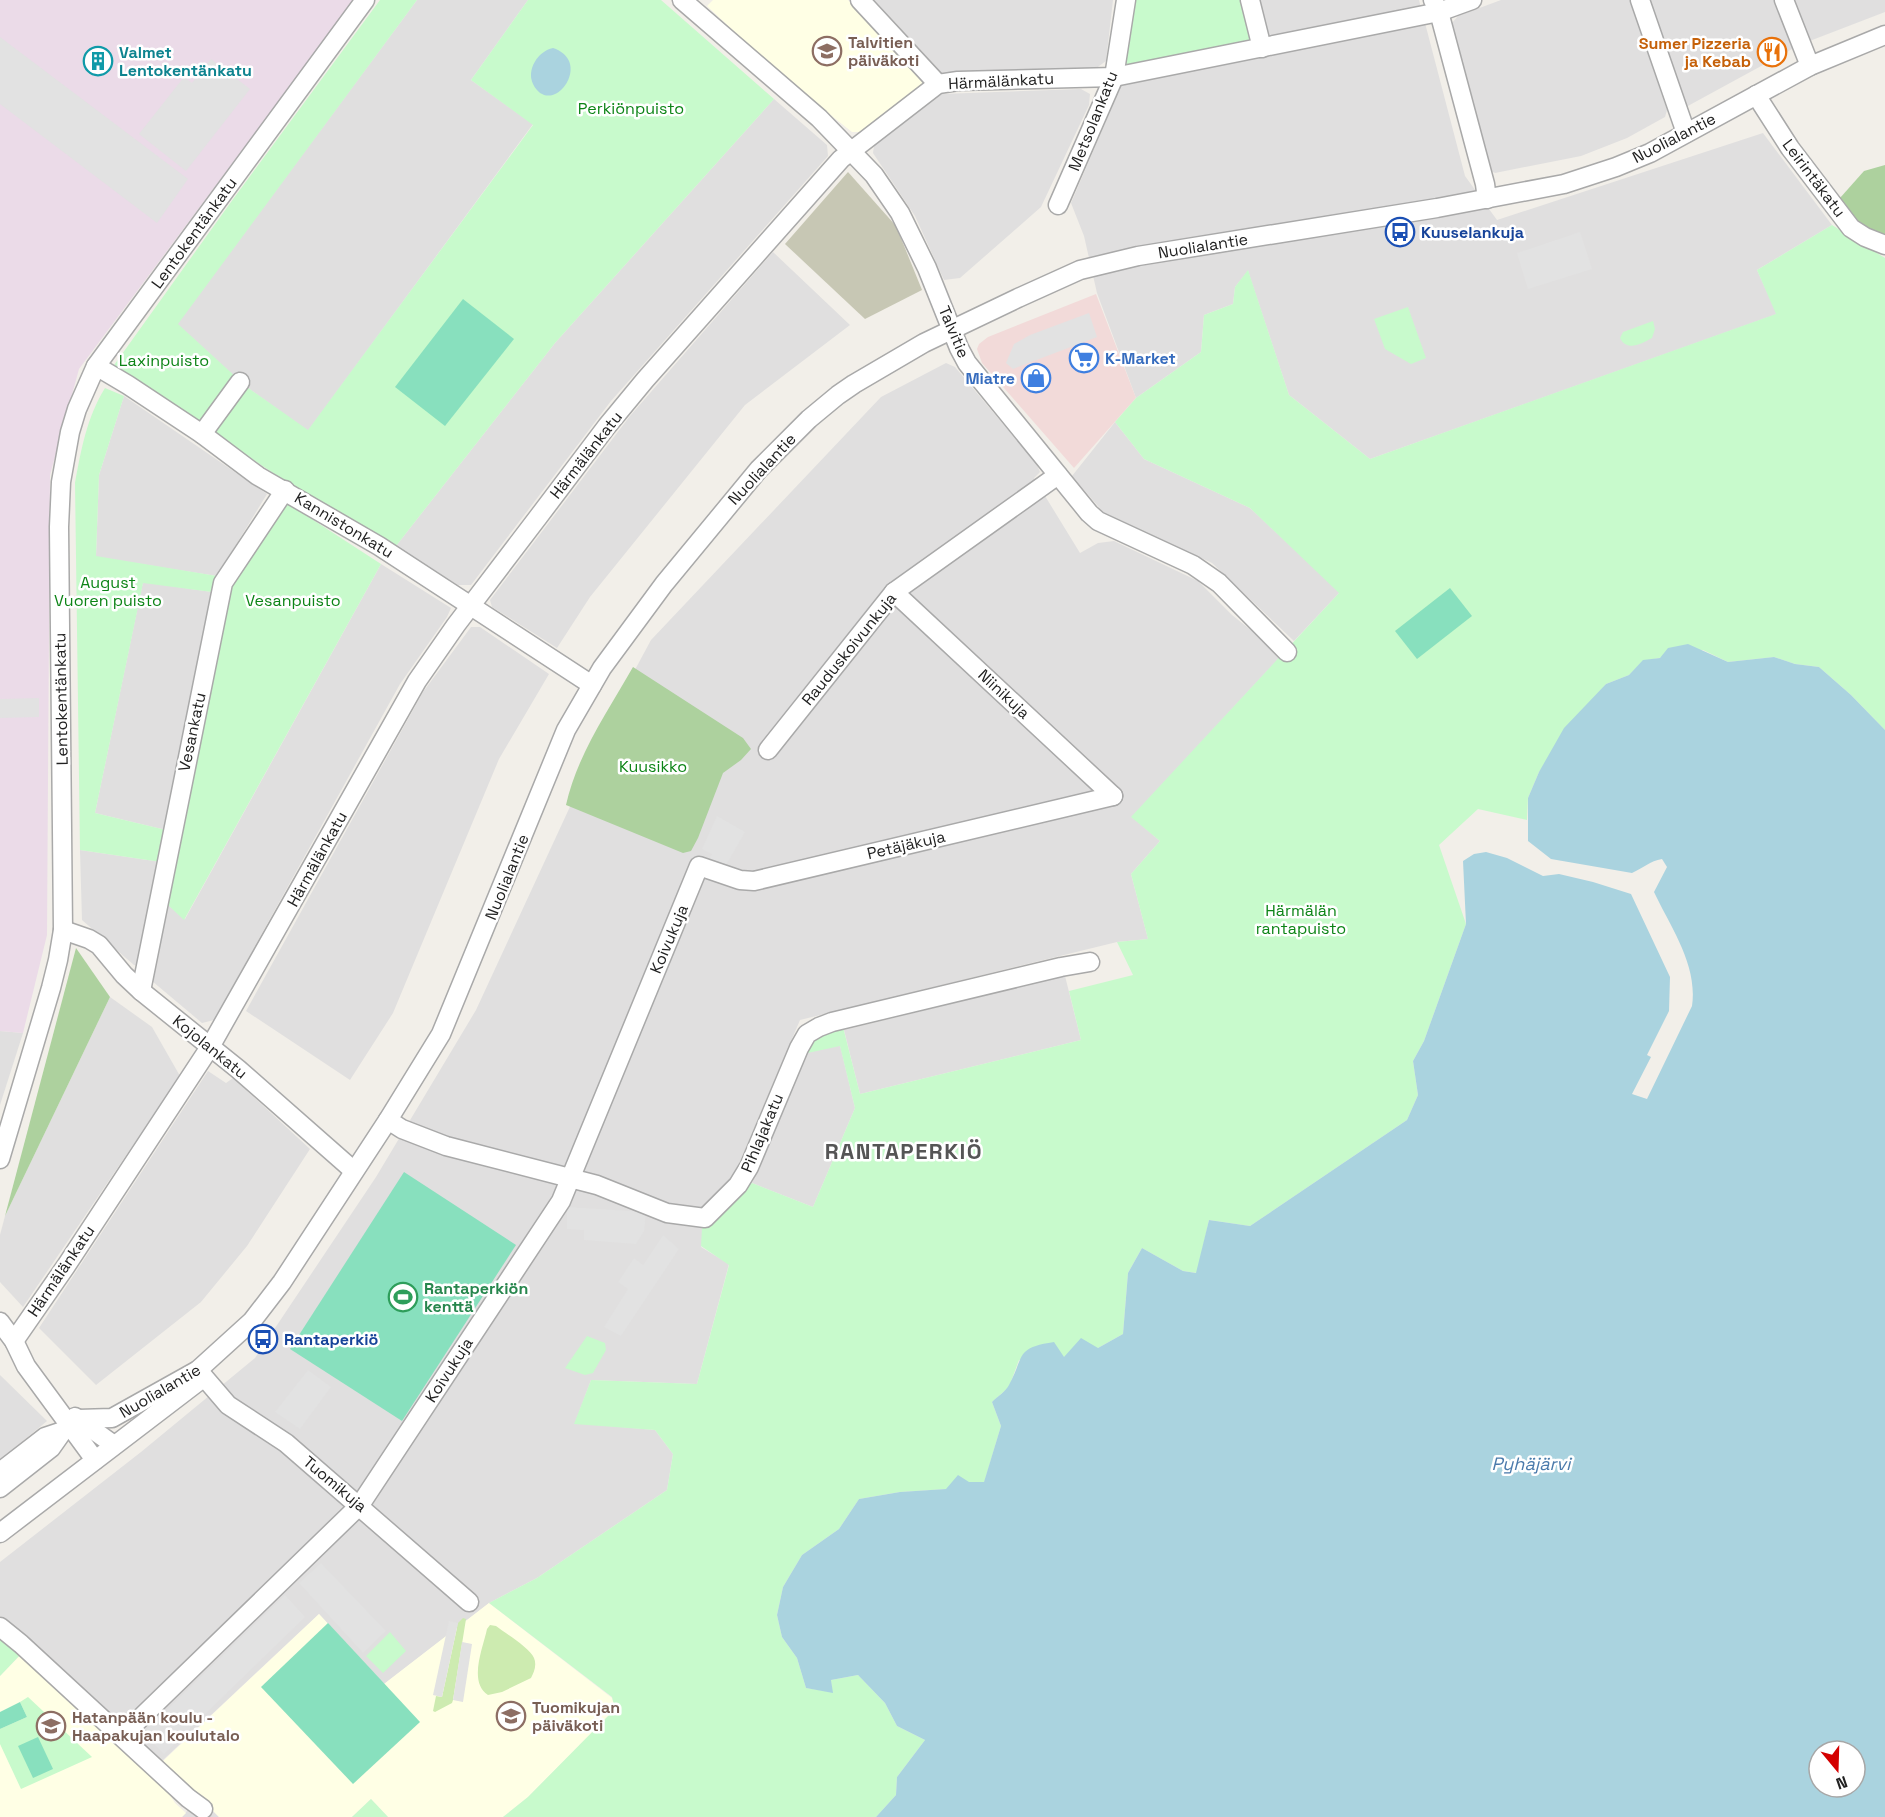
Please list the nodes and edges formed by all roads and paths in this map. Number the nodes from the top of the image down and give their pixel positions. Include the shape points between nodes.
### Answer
1 (365, 0) edge
2 (682, 0) edge
3 (860, 0) edge
4 (1126, 0) edge
5 (1250, 0) edge
6 (1472, 0) edge
7 (1640, 0) edge
8 (1784, 0) edge
9 (1436, 6) edge
10 (1885, 35) edge
11 (1262, 48) junction
12 (1810, 66) junction
13 (1114, 77) junction
14 (938, 84) junction
15 (1756, 95) junction
16 (1686, 133) junction
17 (852, 151) junction
18 (1487, 199) junction
19 (1059, 205) dead end
20 (1885, 245) edge
21 (952, 330) junction
22 (96, 366) junction
23 (240, 382) dead end
24 (202, 434) junction
25 (1058, 475) junction
26 (285, 490) junction
27 (894, 592) junction
28 (470, 606) junction
29 (1287, 652) dead end
30 (592, 685) junction
31 (768, 750) dead end
32 (1113, 796) joint
33 (699, 866) joint
34 (63, 930) junction
35 (1090, 962) dead end
36 (141, 991) junction
37 (210, 1047) junction
38 (388, 1120) junction
39 (0, 1159) edge
40 (354, 1171) junction
41 (571, 1178) junction
42 (0, 1322) edge
43 (14, 1341) junction
44 (201, 1374) junction
45 (70, 1426) junction
46 (114, 1445) junction
47 (96, 1460) junction
48 (0, 1472) edge
49 (0, 1488) edge
50 (360, 1505) junction
51 (0, 1533) edge
52 (469, 1602) dead end
53 (0, 1627) edge
54 (122, 1736) junction
55 (203, 1809) dead end

1 - 22 street, Lentokentänkatu
2 - 17 street, Talvitie
3 - 14 street
4 - 13 street, Metsolankatu
5 - 11 street
6 - 9 street, Härmälänkatu
7 - 16 street
8 - 12 street
9 - 11 street, Härmälänkatu
9 - 18 street
10 - 12 street, Nuolialantie
11 - 13 street, Härmälänkatu
12 - 15 street, Nuolialantie
13 - 14 street, Härmälänkatu
13 - 19 street, Metsolankatu
14 - 17 street, Härmälänkatu
15 - 16 street, Nuolialantie
15 - 20 street, Leirintäkatu via 1790,148 1851,228
16 - 18 street, Nuolialantie via 1650,153 1597,174
17 - 21 street, Talvitie via 900,213
17 - 28 street, Härmälänkatu via 640,385
18 - 21 street, Nuolialantie via 1096,266
21 - 25 street, Talvitie via 967,363
21 - 30 street, Nuolialantie via 854,384 809,419 741,489 664,584
22 - 24 street, Kannistonkatu
22 - 34 street, Lentokentänkatu via 70,432 61,482
23 - 24 street
24 - 26 street, Kannistonkatu via 258,476
25 - 27 street, Rauduskoivunkuja
25 - 29 street, Talvitie via 1098,521 1193,565 1219,583
26 - 28 street, Kannistonkatu via 380,546
26 - 36 street, Vesankatu via 223,583
27 - 31 street, Rauduskoivunkuja
27 - 32 street, Niinikuja
28 - 30 street, Kannistonkatu
28 - 37 street, Härmälänkatu via 394,718
30 - 38 street, Nuolialantie via 566,730 441,1034
32 - 33 street, Petäjäkuja via 754,881
33 - 41 street, Koivukuja
34 - 36 street, Kojolankatu via 99,945
34 - 39 street, Lentokentänkatu via 51,988
35 - 41 street, Pihlajakatu via 819,1027 807,1034 749,1167 738,1185 705,1218 667,1214
36 - 37 street, Kojolankatu
37 - 40 street, Kojolankatu
37 - 43 street, Härmälänkatu
38 - 40 street, Nuolialantie
38 - 41 street, Pihlajakatu via 446,1146
40 - 44 street, Nuolialantie via 268,1300
41 - 50 street, Koivukuja via 561,1201
42 - 43 street
43 - 45 street via 26,1366
44 - 45 street, Nuolialantie via 112,1418
44 - 46 street
44 - 50 street, Tuomikuja via 228,1405 286,1443
45 - 46 street
45 - 47 street
45 - 48 street, Nuolialantie via 45,1437
45 - 49 street via 51,1448
46 - 47 street
47 - 51 street
50 - 52 street, Tuomikuja
50 - 54 street, Koivukuja
53 - 54 street
54 - 55 street

